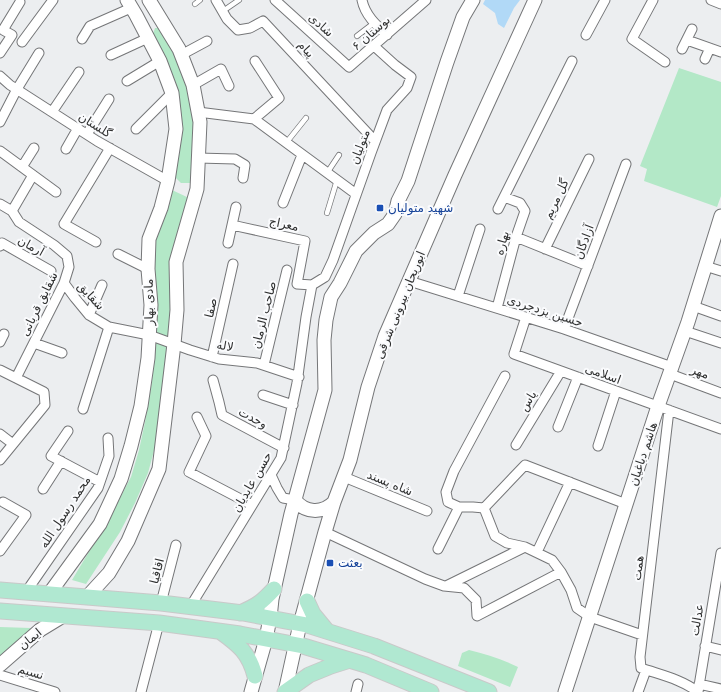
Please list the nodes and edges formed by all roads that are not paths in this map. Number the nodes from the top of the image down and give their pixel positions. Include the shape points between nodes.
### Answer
1 (53, 0) edge
2 (149, 0) edge
3 (200, 0) edge
4 (216, 0) edge
5 (239, 0) edge
6 (276, 0) edge
7 (362, 0) edge
8 (426, 0) edge
9 (535, 0) edge
10 (605, 0) edge
11 (652, 0) edge
12 (711, 0) edge
13 (20, 2) dead end
14 (469, 3) edge
15 (129, 4) edge
16 (195, 4) dead end
17 (721, 4) edge
18 (222, 11) junction
19 (374, 23) junction
20 (692, 29) dead end
21 (387, 35) junction
22 (586, 35) dead end
23 (357, 36) dead end
24 (148, 38) junction
25 (82, 39) dead end
26 (686, 40) junction
27 (207, 41) dead end
28 (22, 42) dead end
29 (374, 46) junction
30 (710, 48) junction
31 (682, 49) dead end
32 (721, 52) edge
33 (0, 53) edge
34 (39, 53) dead end
35 (111, 55) dead end
36 (181, 55) junction
37 (706, 59) dead end
38 (160, 61) junction
39 (255, 61) dead end
40 (572, 61) dead end
41 (665, 62) dead end
42 (349, 68) joint
43 (79, 72) dead end
44 (0, 76) edge
45 (127, 81) dead end
46 (193, 85) junction
47 (228, 86) dead end
48 (14, 87) junction
49 (172, 93) junction
50 (109, 99) dead end
51 (52, 112) junction
52 (198, 112) junction
53 (306, 118) dead end
54 (254, 119) junction
55 (0, 122) edge
56 (78, 128) junction
57 (136, 129) dead end
58 (87, 134) junction
59 (375, 141) junction
60 (286, 143) junction
61 (34, 148) dead end
62 (110, 148) junction
63 (66, 149) dead end
64 (0, 151) edge
65 (302, 155) junction
66 (339, 156) dead end
67 (198, 158) junction
68 (589, 159) dead end
69 (626, 164) dead end
70 (22, 167) junction
71 (327, 173) junction
72 (33, 175) junction
73 (243, 178) dead end
74 (337, 180) junction
75 (168, 181) junction
76 (56, 192) dead end
77 (356, 194) junction
78 (504, 197) junction
79 (283, 203) dead end
80 (0, 204) edge
81 (236, 207) dead end
82 (498, 209) dead end
83 (12, 211) junction
84 (327, 213) dead end
85 (721, 216) edge
86 (232, 225) junction
87 (480, 229) dead end
88 (718, 235) edge
89 (516, 237) junction
90 (96, 242) dead end
91 (228, 244) dead end
92 (0, 246) edge
93 (545, 249) junction
94 (118, 254) dead end
95 (233, 264) dead end
96 (588, 266) junction
97 (705, 266) junction
98 (148, 269) junction
99 (287, 270) dead end
100 (52, 271) dead end
101 (721, 271) edge
102 (325, 277) junction
103 (409, 281) junction
104 (64, 283) junction
105 (340, 283) junction
106 (102, 285) dead end
107 (312, 285) junction
108 (458, 296) junction
109 (693, 306) junction
110 (497, 308) junction
111 (90, 315) junction
112 (721, 316) edge
113 (526, 317) junction
114 (109, 327) junction
115 (564, 329) junction
116 (685, 331) junction
117 (4, 334) dead end
118 (149, 335) junction
119 (0, 342) edge
120 (34, 342) junction
121 (721, 343) edge
122 (174, 344) junction
123 (62, 353) dead end
124 (212, 356) junction
125 (264, 365) junction
126 (671, 370) junction
127 (561, 371) junction
128 (1, 372) edge
129 (505, 376) dead end
130 (299, 377) junction
131 (578, 377) junction
132 (16, 378) junction
133 (213, 380) dead end
134 (616, 391) junction
135 (721, 393) edge
136 (263, 395) dead end
137 (293, 405) junction
138 (664, 408) junction
139 (83, 409) dead end
140 (197, 417) dead end
141 (558, 427) dead end
142 (721, 429) edge
143 (68, 431) dead end
144 (0, 434) edge
145 (108, 438) dead end
146 (14, 444) junction
147 (516, 445) dead end
148 (598, 446) dead end
149 (284, 448) junction
150 (0, 460) edge
151 (61, 461) junction
152 (271, 475) junction
153 (344, 477) junction
154 (100, 482) junction
155 (570, 482) junction
156 (43, 489) dead end
157 (295, 500) junction
158 (3, 502) dead end
159 (334, 502) junction
160 (626, 504) junction
161 (252, 506) junction
162 (459, 507) junction
163 (484, 508) junction
164 (427, 511) dead end
165 (325, 532) junction
166 (176, 545) dead end
167 (525, 547) junction
168 (438, 549) dead end
169 (0, 551) edge
170 (537, 552) junction
171 (721, 553) edge
172 (561, 572) junction
173 (444, 586) junction
174 (274, 588) junction
175 (0, 590) edge
176 (26, 592) junction
177 (49, 594) junction
178 (87, 597) junction
179 (307, 601) junction
180 (161, 603) junction
181 (717, 605) edge
182 (190, 607) junction
183 (0, 611) edge
184 (240, 613) junction
185 (63, 616) junction
186 (590, 616) junction
187 (270, 618) junction
188 (159, 623) junction
189 (300, 624) junction
190 (220, 631) junction
191 (327, 631) junction
192 (642, 635) junction
193 (266, 639) junction
194 (295, 644) junction
195 (705, 646) junction
196 (721, 650) edge
197 (350, 660) junction
198 (0, 665) edge
199 (646, 670) junction
200 (0, 675) edge
201 (255, 676) junction
202 (698, 689) edge
203 (721, 689) edge
204 (55, 692) edge
205 (141, 692) edge
206 (251, 692) edge
207 (285, 692) edge
208 (431, 692) edge
209 (489, 692) edge
210 (565, 692) edge
211 (638, 692) edge

1 - 28 street
2 - 36 street
3 - 16 lane
4 - 18 street, پیام
5 - 18 lane
6 - 42 street, شادی
7 - 19 street
8 - 21 street, بوستان ۶
9 - 103 street, ابوریحان بیرونی شرقی
10 - 22 street
11 - 41 street via 632,39
12 - 17 street
13 - 33 street via 3,30 12,35
14 - 105 street via 394,214 388,224 374,233 356,252
15 - 24 street, مادی بهار
15 - 25 street via 90,26
18 - 59 street, پیام via 238,30 250,28 263,21
19 - 21 street
19 - 23 lane
20 - 26 street
21 - 29 street, بوستان ۶
24 - 35 street
24 - 38 street, مادی بهار
26 - 30 street
26 - 31 street
27 - 36 street
29 - 42 street, بوستان ۶
29 - 59 street, متولیان via 411,77 407,88 387,110
30 - 32 street
30 - 37 street
34 - 48 street
36 - 46 street
38 - 45 street
38 - 49 street, مادی بهار
39 - 54 street via 279,98
40 - 78 street
43 - 51 street
44 - 48 street, گلستان
46 - 47 street via 221,69
46 - 52 street
48 - 51 street, گلستان
48 - 55 street
49 - 57 street
49 - 75 street, مادی بهار via 176,129
50 - 58 street
51 - 56 street, گلستان
52 - 54 street
52 - 67 street
53 - 60 lane
54 - 60 street
56 - 58 street, گلستان
56 - 63 street
58 - 62 street, گلستان
59 - 77 street, متولیان
60 - 65 street
61 - 70 street
62 - 75 street, گلستان
62 - 90 street via 64,224
64 - 70 street
65 - 71 street
65 - 79 street
66 - 71 lane
67 - 73 street via 235,159 245,165
67 - 122 street via 197,189 176,262 177,310
68 - 93 street, گل مریم
69 - 96 street, آزادگان
70 - 72 street
71 - 74 street
72 - 76 street
72 - 83 street
74 - 77 street
74 - 84 lane
75 - 98 street, مادی بهار via 149,239
77 - 102 street, متولیان via 334,260
78 - 82 street
78 - 89 street, بهاره via 520,203 525,211
80 - 83 street, شقایق قربانی
81 - 86 street
83 - 104 street, شقایق قربانی via 19,222 67,256 69,267
85 - 88 street, هاشم دباغیان
86 - 91 street
86 - 107 street, معراج via 305,241 297,284
87 - 108 street
88 - 97 street, هاشم دباغیان
89 - 93 street
89 - 110 street, بهاره
92 - 100 street, آرمان via 2,243
93 - 96 street
94 - 98 street
95 - 124 street, صفا
96 - 115 street, آزادگان
97 - 101 street
97 - 109 street, هاشم دباغیان
98 - 118 street, مادی بهار via 151,305
99 - 125 street, صاحب الزمان
102 - 105 street
102 - 107 street
103 - 108 street, حسین یزدجردی
103 - 153 street, ابوریحان بیرونی شرقی via 385,336 368,387
104 - 111 street, شقایق
104 - 120 street, شقایق قربانی
105 - 157 street via 331,297 326,320 325,390
106 - 111 street
107 - 130 street, حسن عابدیان
108 - 110 street, حسین یزدجردی
109 - 112 street
109 - 116 street, هاشم دباغیان
110 - 113 street, حسین یزدجردی
111 - 114 street, شقایق
113 - 115 street, حسین یزدجردی
113 - 127 street, اسلامی via 514,354
114 - 118 street, شقایق
114 - 139 street
115 - 126 street, حسین یزدجردی
116 - 121 street
116 - 126 street, هاشم دباغیان
117 - 119 street
118 - 122 street, لاله
118 - 177 street, مادی بهار via 141,406 121,479 100,524
120 - 123 street
120 - 132 street, شقایق قربانی
122 - 124 street, لاله
122 - 178 street via 159,469 128,542 109,572
124 - 125 street, لاله
125 - 130 street, لاله
126 - 135 street, مهر
126 - 138 street, هاشم دباغیان
127 - 131 street, اسلامی
127 - 147 street, یاس
128 - 132 street
129 - 162 street via 454,471 446,492 448,502
130 - 137 street, حسن عابدیان
131 - 134 street, اسلامی
131 - 141 street
132 - 146 street via 44,392 45,405
133 - 149 street, وحدت via 222,415
134 - 138 street, اسلامی
134 - 148 street
136 - 137 street
137 - 149 street, حسن عابدیان
138 - 142 street, اسلامی
138 - 160 street, هاشم دباغیان
138 - 192 street, همت
140 - 161 street via 206,436 189,472
143 - 151 street via 51,456
144 - 146 street
145 - 154 street, محمد رسول الله via 109,456
146 - 150 street
149 - 152 street, حسن عابدیان
151 - 154 street
151 - 156 street
152 - 157 street via 283,498
152 - 161 street, حسن عابدیان
153 - 159 street, ابوریحان بیرونی شرقی
153 - 164 street, شاه پسند
154 - 176 street, محمد رسول الله
155 - 160 street
155 - 163 street via 524,464
155 - 170 street
157 - 159 street via 302,507 316,511 326,509
157 - 174 street
158 - 169 street via 26,515
159 - 165 street, ابوریحان بیرونی شرقی
160 - 186 street, هاشم دباغیان
161 - 182 street, حسن عابدیان
162 - 163 street
162 - 168 street
163 - 167 street via 495,536 507,543
165 - 173 street
165 - 179 street, ابوریحان بیرونی شرقی
166 - 180 street, اقاقیا
167 - 170 street
167 - 173 street
170 - 172 street via 552,560
171 - 181 street, عدالت
172 - 173 street via 478,616 476,600 464,588
172 - 186 street via 577,608
174 - 184 main road via 262,602
174 - 187 street
175 - 176 main road
176 - 177 main road
177 - 178 main road
178 - 180 main road
179 - 189 street, ابوریحان بیرونی شرقی
179 - 191 main road via 313,614
180 - 182 main road
181 - 195 street, عدالت
182 - 184 main road
183 - 185 main road
184 - 187 main road
185 - 188 main road
185 - 198 street, ایمان via 40,630
186 - 192 street
186 - 210 street, هاشم دباغیان
187 - 189 main road
187 - 193 street
188 - 190 main road
188 - 205 street
189 - 191 main road
189 - 194 street, ابوریحان بیرونی شرقی
190 - 193 main road
190 - 201 main road via 247,655
191 - 209 main road via 374,646
192 - 199 street, همت via 641,668
193 - 194 main road
193 - 201 street
194 - 197 main road
194 - 207 street, ابوریحان بیرونی شرقی
195 - 196 street
195 - 202 street, عدالت
197 - 207 main road via 309,675
197 - 208 main road
199 - 202 street
199 - 211 street
200 - 204 street, نسیم
201 - 206 street
202 - 203 street

